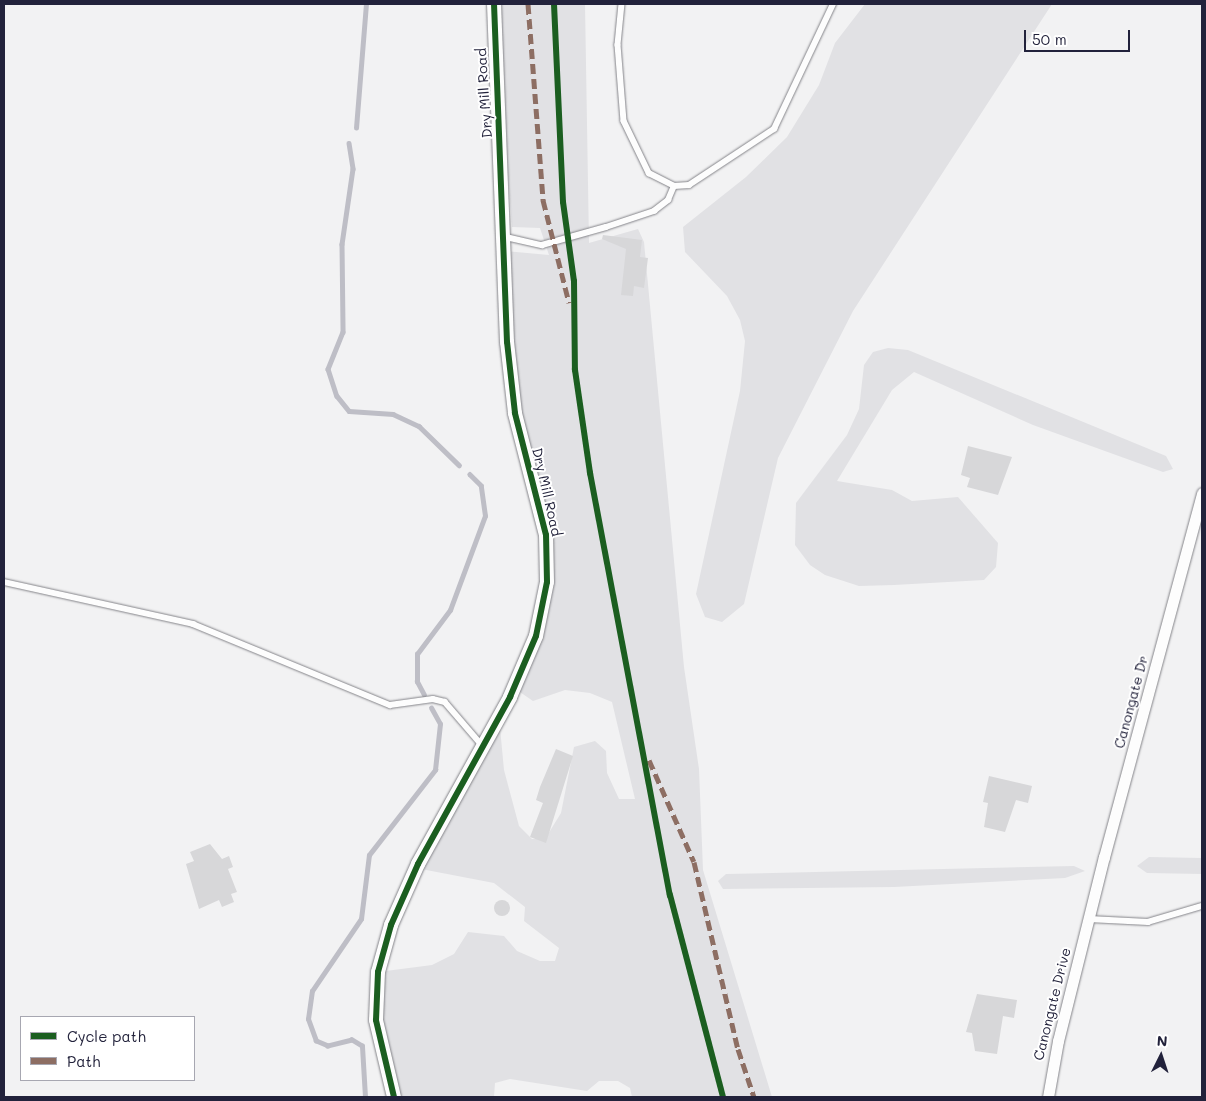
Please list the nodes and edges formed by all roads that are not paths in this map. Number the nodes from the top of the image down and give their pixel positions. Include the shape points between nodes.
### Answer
1 (494, 4) edge
2 (622, 4) edge
3 (833, 4) edge
4 (674, 186) junction
5 (506, 237) junction
6 (1202, 494) edge
7 (4, 582) edge
8 (483, 745) junction
9 (1202, 906) edge
10 (1089, 920) junction
11 (394, 1097) edge
12 (1048, 1097) edge

1 - 5 street, Dry Mill Road
2 - 4 lane via 618,45 624,121 649,173
3 - 4 lane via 774,129 690,185
4 - 5 lane via 668,200 654,211 606,227 542,245
5 - 8 street, Dry Mill Road via 507,342 514,413 546,535 547,582 536,636
6 - 10 street, Canongate Dr
7 - 8 lane via 193,624 390,705 433,699 445,702
8 - 11 street, Dry Mill Road via 418,864 391,925 378,972 376,1020
9 - 10 lane via 1148,922
10 - 12 street, Canongate Drive via 1054,1055

